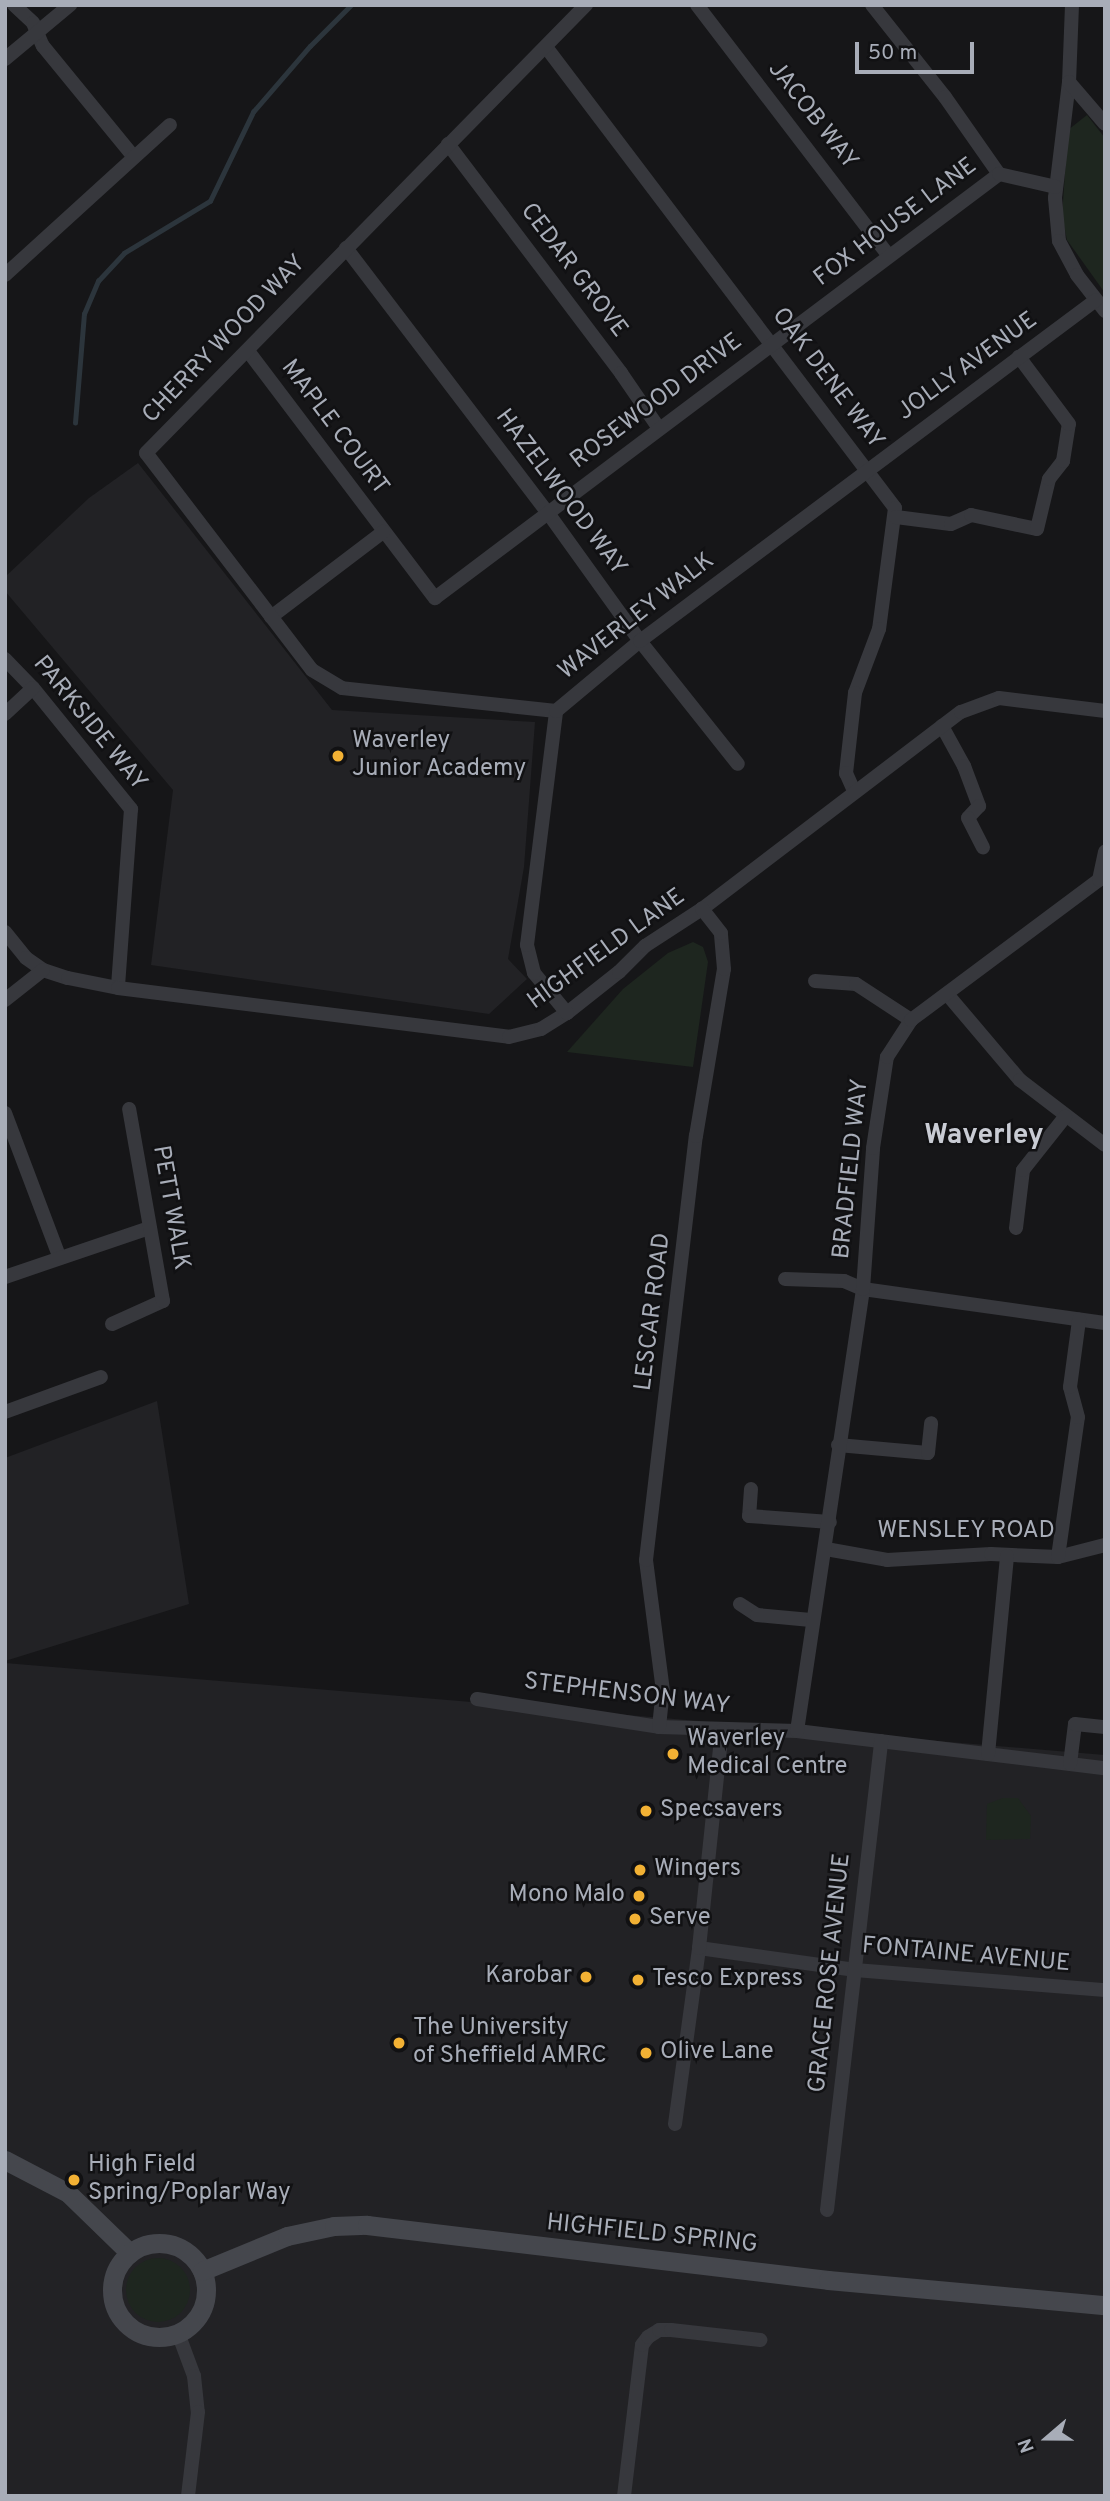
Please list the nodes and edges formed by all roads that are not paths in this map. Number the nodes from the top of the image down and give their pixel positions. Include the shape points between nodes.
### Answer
1 (14, 5) edge
2 (70, 5) edge
3 (586, 5) edge
4 (697, 5) edge
5 (872, 5) edge
6 (1072, 5) edge
7 (36, 35) junction
8 (547, 47) junction
9 (5, 59) edge
10 (1069, 82) junction
11 (1105, 124) edge
12 (170, 125) dead end
13 (448, 144) junction
14 (133, 156) junction
15 (999, 174) junction
16 (1056, 187) junction
17 (346, 248) junction
18 (889, 256) junction
19 (5, 275) edge
20 (1100, 306) edge
21 (773, 344) junction
22 (248, 351) junction
23 (1019, 357) junction
24 (659, 427) junction
25 (866, 469) junction
26 (548, 513) junction
27 (896, 517) junction
28 (383, 532) junction
29 (271, 617) junction
30 (640, 641) junction
31 (5, 659) edge
32 (33, 688) junction
33 (556, 711) junction
34 (1105, 711) edge
35 (5, 714) edge
36 (942, 726) junction
37 (738, 764) dead end
38 (855, 791) junction
39 (984, 847) dead end
40 (1105, 852) edge
41 (1102, 882) edge
42 (702, 909) junction
43 (5, 932) edge
44 (43, 970) junction
45 (815, 981) dead end
46 (118, 988) junction
47 (947, 994) junction
48 (5, 1000) edge
49 (567, 1013) junction
50 (911, 1020) junction
51 (129, 1109) dead end
52 (5, 1113) edge
53 (1065, 1116) junction
54 (1105, 1145) edge
55 (149, 1228) junction
56 (1016, 1228) dead end
57 (59, 1256) junction
58 (5, 1278) edge
59 (785, 1279) dead end
60 (863, 1289) junction
61 (1079, 1320) junction
62 (1105, 1323) edge
63 (112, 1324) dead end
64 (101, 1377) dead end
65 (5, 1412) edge
66 (931, 1423) dead end
67 (838, 1445) junction
68 (751, 1489) dead end
69 (830, 1522) junction
70 (1105, 1545) edge
71 (826, 1549) junction
72 (1007, 1556) junction
73 (1058, 1557) junction
74 (740, 1604) dead end
75 (811, 1620) junction
76 (477, 1699) dead end
77 (659, 1727) junction
78 (1105, 1727) edge
79 (722, 1730) junction
80 (797, 1731) junction
81 (881, 1741) junction
82 (988, 1754) junction
83 (1070, 1764) junction
84 (1105, 1768) edge
85 (699, 1948) junction
86 (855, 1970) junction
87 (1105, 1990) edge
88 (675, 2124) dead end
89 (5, 2160) edge
90 (827, 2210) dead end
91 (130, 2253) junction
92 (202, 2271) junction
93 (1105, 2305) edge
94 (178, 2333) junction
95 (760, 2340) dead end
96 (188, 2496) edge
97 (624, 2496) edge

1 - 7 street via 33,23
2 - 7 street
3 - 8 street, CHERRY WOOD WAY
4 - 18 street, JACOB WAY
5 - 15 street
6 - 10 street
7 - 9 street
7 - 14 street
8 - 13 street, CHERRY WOOD WAY
8 - 21 street, OAK DENE WAY
10 - 11 street
10 - 16 street
12 - 14 street
13 - 17 street, CHERRY WOOD WAY
13 - 24 street, CEDAR GROVE
14 - 19 street
15 - 16 street, FOX HOUSE LANE
15 - 18 street, FOX HOUSE LANE
16 - 20 street via 1059,241
17 - 22 street, CHERRY WOOD WAY
17 - 26 street, HAZELWOOD WAY
18 - 21 street, FOX HOUSE LANE
20 - 23 street, JOLLY AVENUE
21 - 24 street, ROSEWOOD DRIVE
21 - 25 street, OAK DENE WAY
22 - 28 street, MAPLE COURT
22 - 29 street, CHERRY WOOD WAY via 146,453
23 - 25 street, JOLLY AVENUE
23 - 27 street via 1069,424 1063,461 1049,479 1037,529 971,515 951,524
24 - 26 street, ROSEWOOD DRIVE
25 - 27 street, OAK DENE WAY via 895,508
25 - 30 street, WAVERLEY WALK
26 - 28 street, ROSEWOOD DRIVE via 435,598
26 - 30 street, HAZELWOOD WAY
27 - 38 street via 879,629 855,693 846,773
28 - 29 street
29 - 33 street, CHERRY WOOD WAY via 312,670 342,688
30 - 33 street, WAVERLEY WALK
30 - 37 street, HAZELWOOD WAY
31 - 32 street, PARKSIDE WAY
32 - 35 street
32 - 46 street, PARKSIDE WAY via 131,808
33 - 49 street, WAVERLEY WALK via 527,945 534,972
34 - 36 street, HIGHFIELD LANE via 999,698 961,712
36 - 38 street, HIGHFIELD LANE
36 - 39 street via 979,806 968,818
38 - 42 street, HIGHFIELD LANE
40 - 41 street, BRADFIELD WAY
41 - 47 street, BRADFIELD WAY
42 - 49 street, HIGHFIELD LANE via 645,946
42 - 77 street, LESCAR ROAD via 721,933 724,969 696,1136 646,1560 663,1691
43 - 44 street, HIGHFIELD LANE via 26,958
44 - 46 street, HIGHFIELD LANE
44 - 48 street
45 - 50 street via 856,984
46 - 49 street, HIGHFIELD LANE via 509,1037 541,1029
47 - 50 street, BRADFIELD WAY
47 - 53 street via 1020,1080
50 - 60 street, BRADFIELD WAY via 887,1057 873,1148
51 - 55 street, PETT WALK
52 - 57 street
53 - 54 street
53 - 56 street via 1023,1170
55 - 57 street
55 - 63 street, PETT WALK via 163,1301
57 - 58 street
59 - 60 street, BRADFIELD WAY via 844,1281
60 - 61 street
60 - 67 street, BRADFIELD WAY
61 - 62 street
61 - 73 street via 1070,1387 1078,1416
64 - 65 street
66 - 67 street via 928,1453
67 - 69 street, BRADFIELD WAY
68 - 69 street via 749,1516
69 - 71 street, BRADFIELD WAY
70 - 73 street, WENSLEY ROAD
71 - 72 street, WENSLEY ROAD via 887,1560
71 - 75 street, BRADFIELD WAY
72 - 73 street, WENSLEY ROAD
72 - 82 street
74 - 75 street via 757,1615
75 - 80 street, BRADFIELD WAY
76 - 77 street, STEPHENSON WAY
77 - 79 street, STEPHENSON WAY
78 - 83 street via 1075,1724
79 - 80 street, STEPHENSON WAY
79 - 85 street
80 - 81 street, STEPHENSON WAY
81 - 82 street, STEPHENSON WAY
81 - 86 street, GRACE ROSE AVENUE
82 - 83 street, STEPHENSON WAY
83 - 84 street, STEPHENSON WAY
85 - 86 street, FONTAINE AVENUE
85 - 88 street
86 - 87 street, FONTAINE AVENUE
86 - 90 street, GRACE ROSE AVENUE
89 - 91 main road via 68,2193
91 - 92 main road via 156,2243 171,2244 190,2254
91 - 94 main road via 114,2276 117,2311 132,2328 146,2335
92 - 93 main road, HIGHFIELD SPRING via 287,2236 334,2226 368,2225 828,2280
92 - 94 main road via 206,2286 202,2307
94 - 96 street via 194,2376 198,2412
95 - 97 street via 671,2330 648,2337 642,2345

